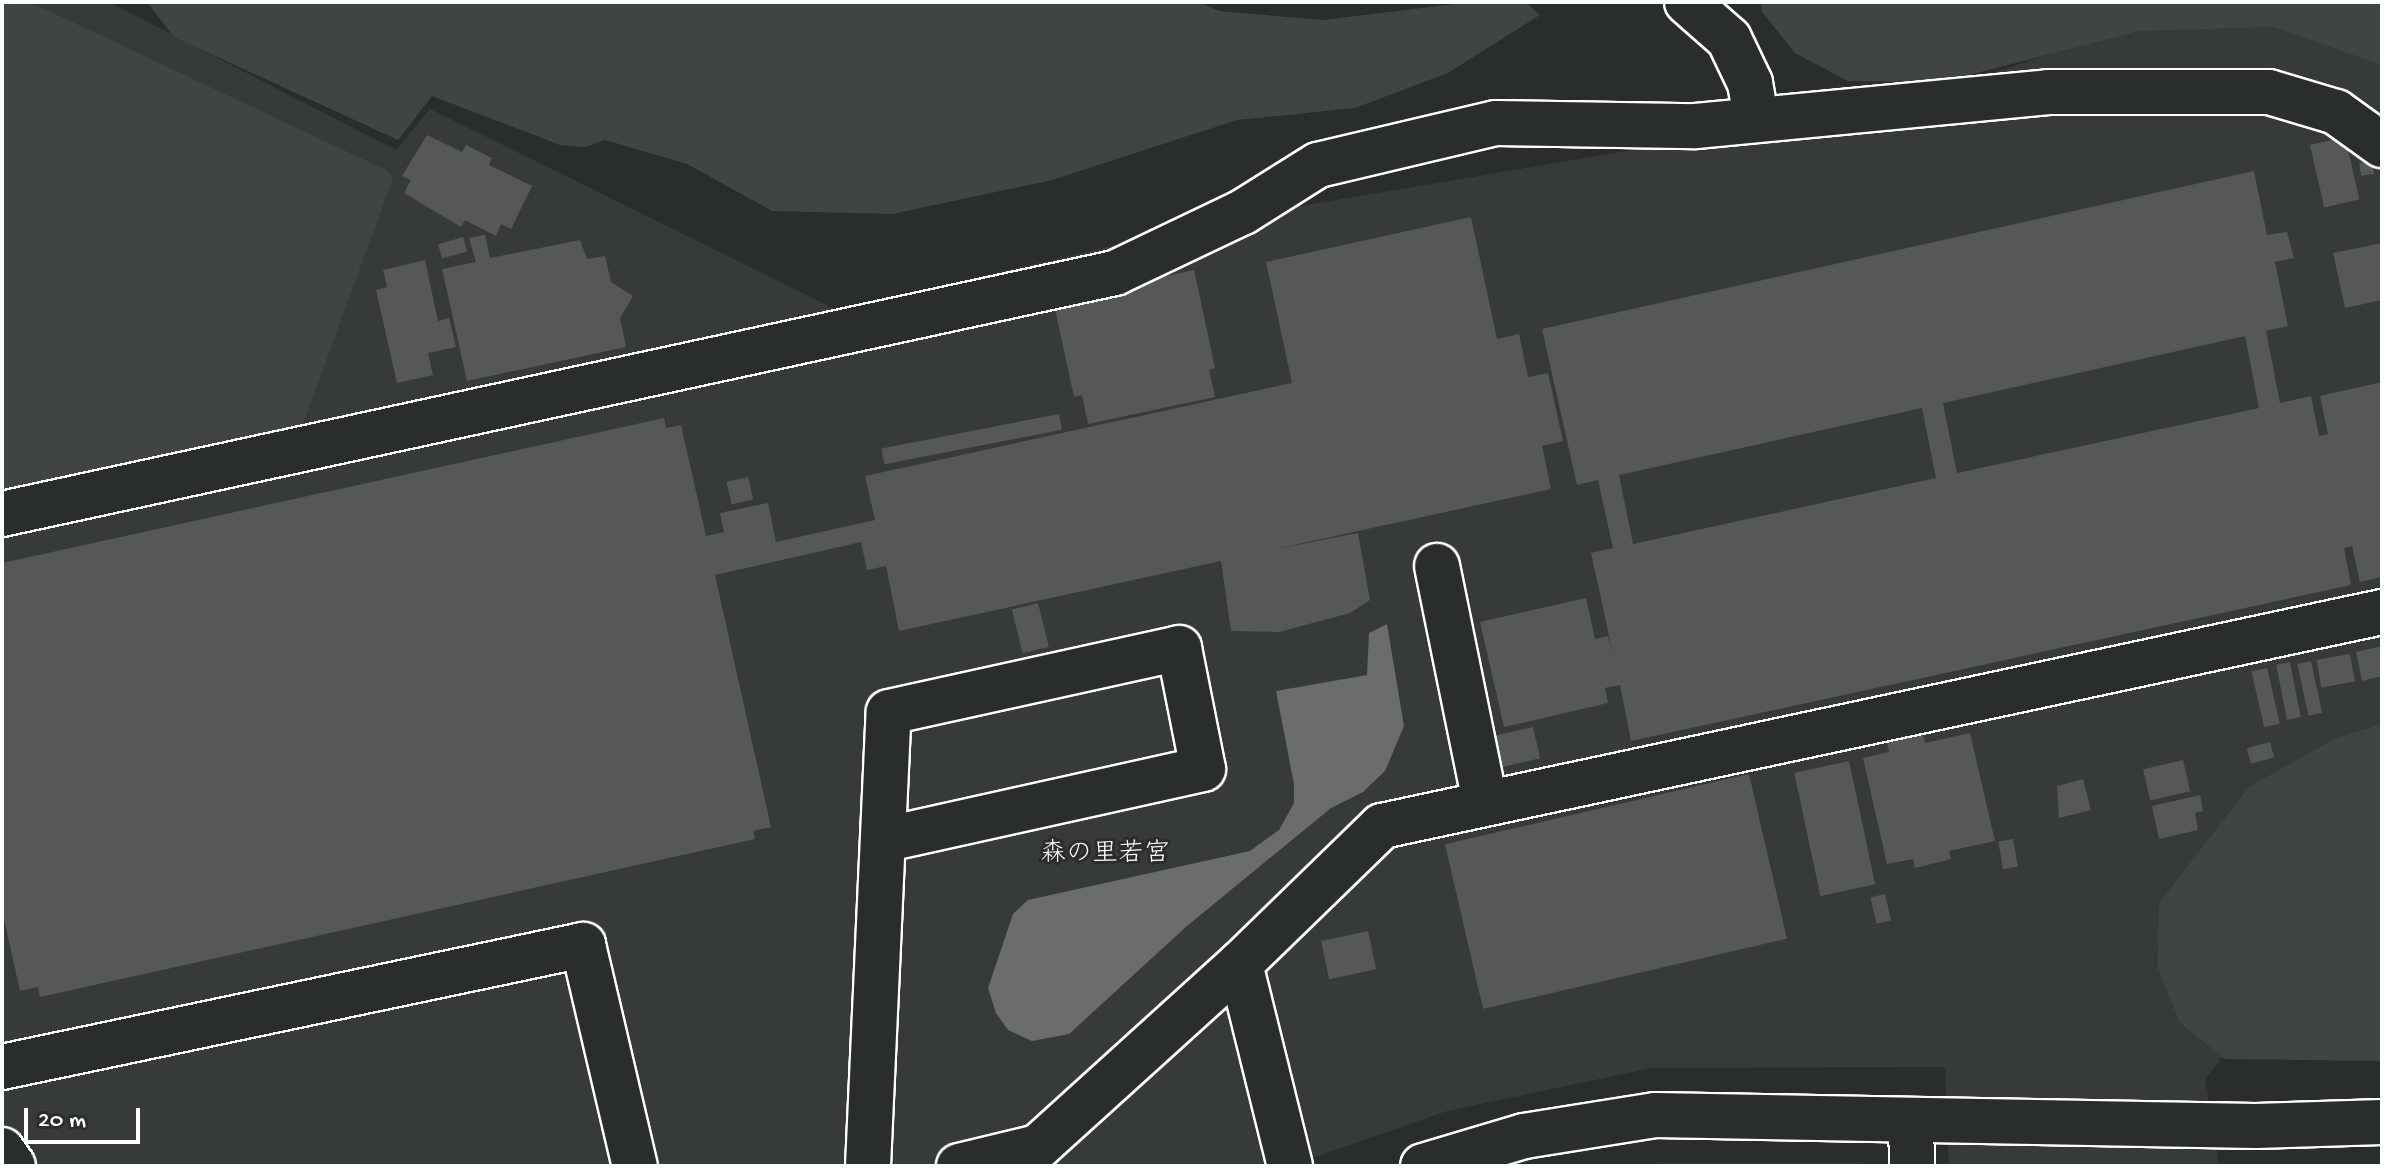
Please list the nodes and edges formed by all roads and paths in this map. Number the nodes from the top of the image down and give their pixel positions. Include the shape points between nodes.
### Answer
1 (1687, 2) edge
2 (1756, 116) junction
3 (2382, 145) edge
4 (2, 514) edge
5 (1437, 566) dead end
6 (2382, 612) edge
7 (1485, 802) junction
8 (886, 839) junction
9 (1240, 964) junction
10 (2, 1067) edge
11 (1911, 1120) junction
12 (2382, 1122) edge
13 (2, 1150) edge
14 (13, 1166) edge
15 (635, 1166) edge
16 (868, 1166) edge
17 (959, 1166) edge
18 (1290, 1166) edge
19 (1423, 1166) edge
20 (1912, 1166) edge

1 - 2 street via 1729,39 1750,83
2 - 3 street via 2048,92 2269,92 2336,112
2 - 4 street via 1696,126 1496,123 1318,165 1243,212 1115,273
5 - 7 street
6 - 7 street
7 - 9 street via 1382,826
8 - 8 street via 889,712 1179,648 1203,769
8 - 16 street
9 - 17 street via 1038,1147
9 - 18 street
10 - 15 street via 583,945
11 - 12 street via 2256,1126
11 - 19 street via 1655,1115 1524,1136
11 - 20 street
13 - 14 street

